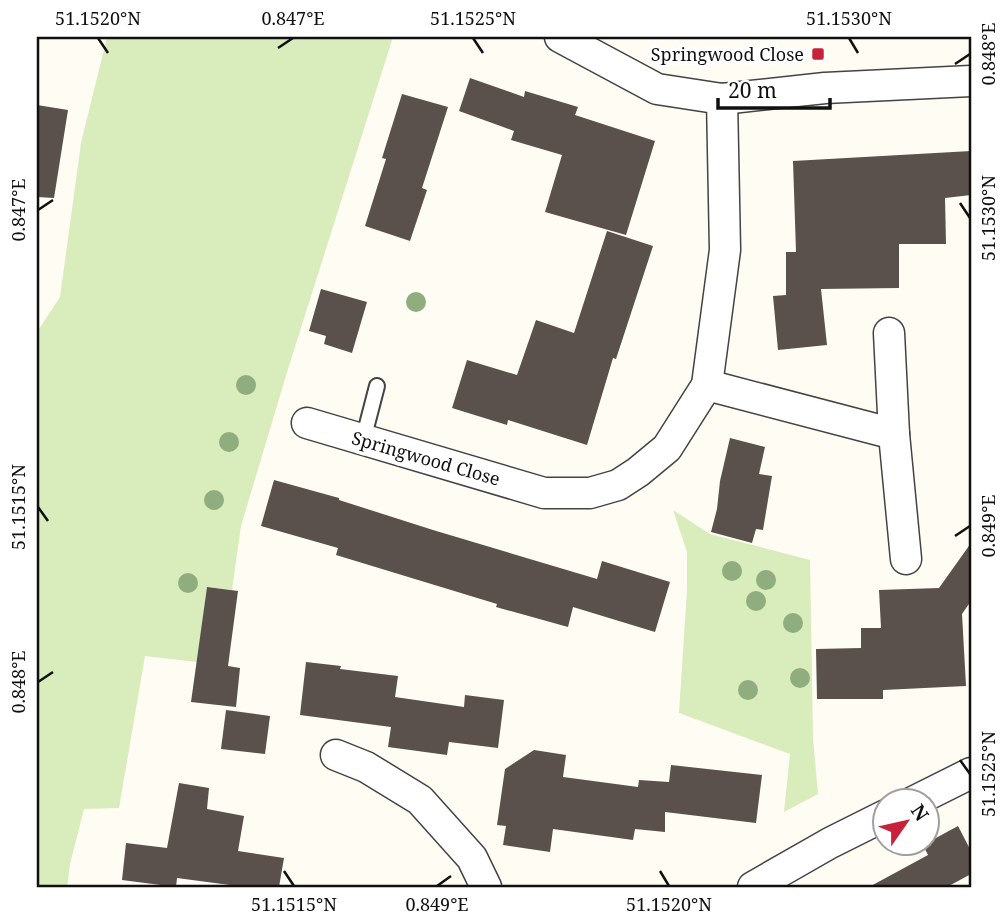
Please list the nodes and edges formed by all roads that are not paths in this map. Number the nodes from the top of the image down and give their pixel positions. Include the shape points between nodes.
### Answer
1 (560, 37) edge
2 (971, 81) edge
3 (722, 99) junction
4 (889, 333) dead end
5 (707, 385) junction
6 (377, 386) dead end
7 (307, 424) dead end
8 (894, 434) junction
9 (363, 440) junction
10 (905, 559) dead end
11 (336, 755) dead end
12 (971, 773) edge
13 (941, 788) edge
14 (872, 822) edge
15 (485, 887) edge
16 (753, 887) edge

1 - 3 street via 657,89
2 - 3 street via 825,88
3 - 5 street, Springwood Close via 725,250
4 - 8 street
5 - 8 street
5 - 9 street, Springwood Close via 667,448 618,485 590,493 544,493
6 - 9 lane
7 - 9 street, Springwood Close
8 - 10 street
11 - 15 street via 366,767 420,800 472,858
12 - 13 street
14 - 16 street

